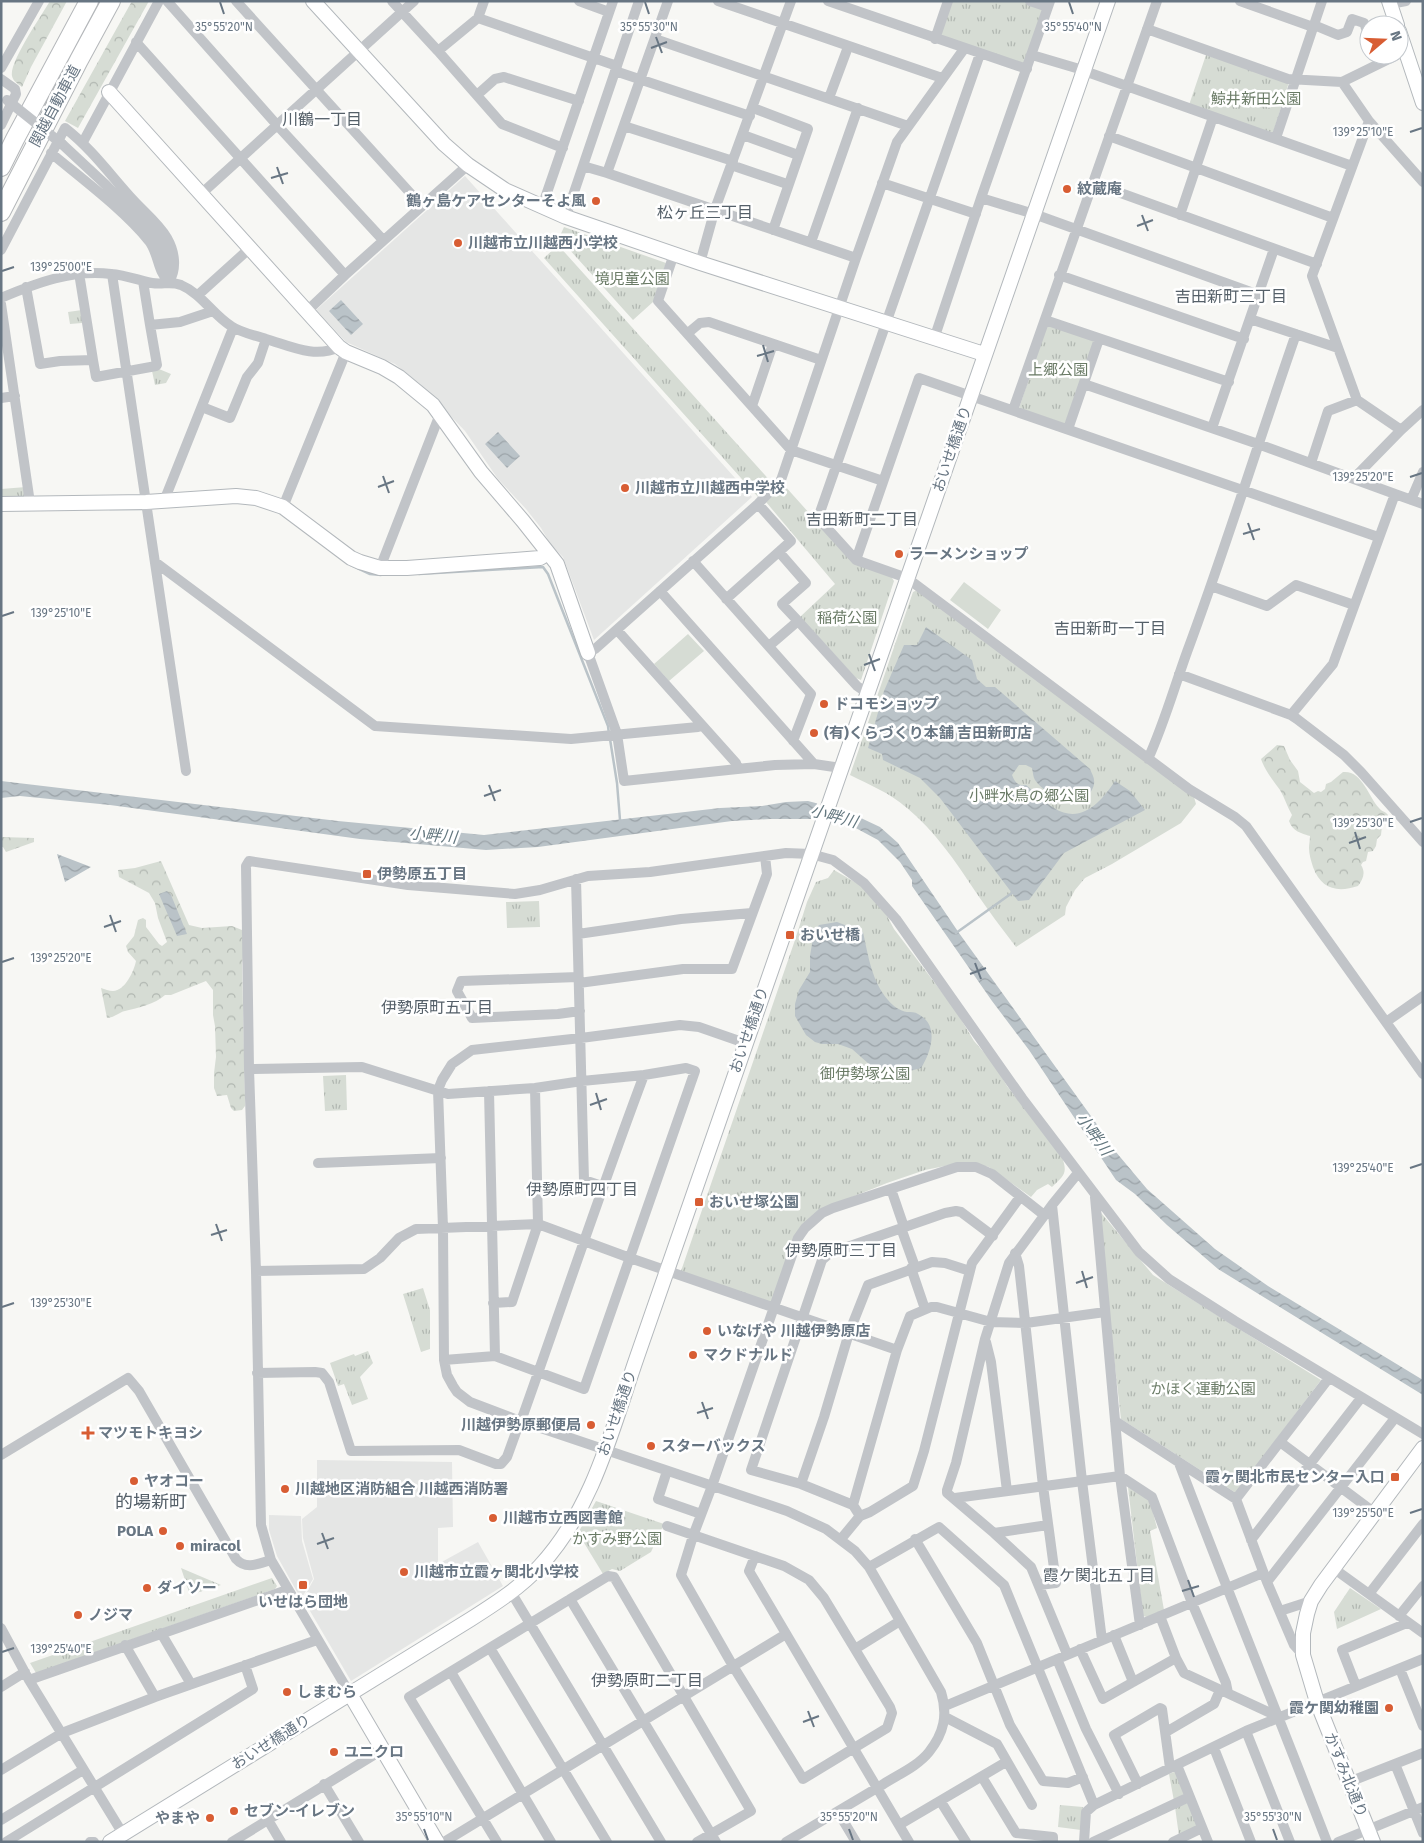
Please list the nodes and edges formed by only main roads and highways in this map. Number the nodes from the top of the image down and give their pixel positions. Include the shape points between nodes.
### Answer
1 (89, 1) edge
2 (111, 1) edge
3 (1, 167) edge
4 (1, 212) edge

1 - 3 highway, 関越自動車道
2 - 4 highway, 関越自動車道

